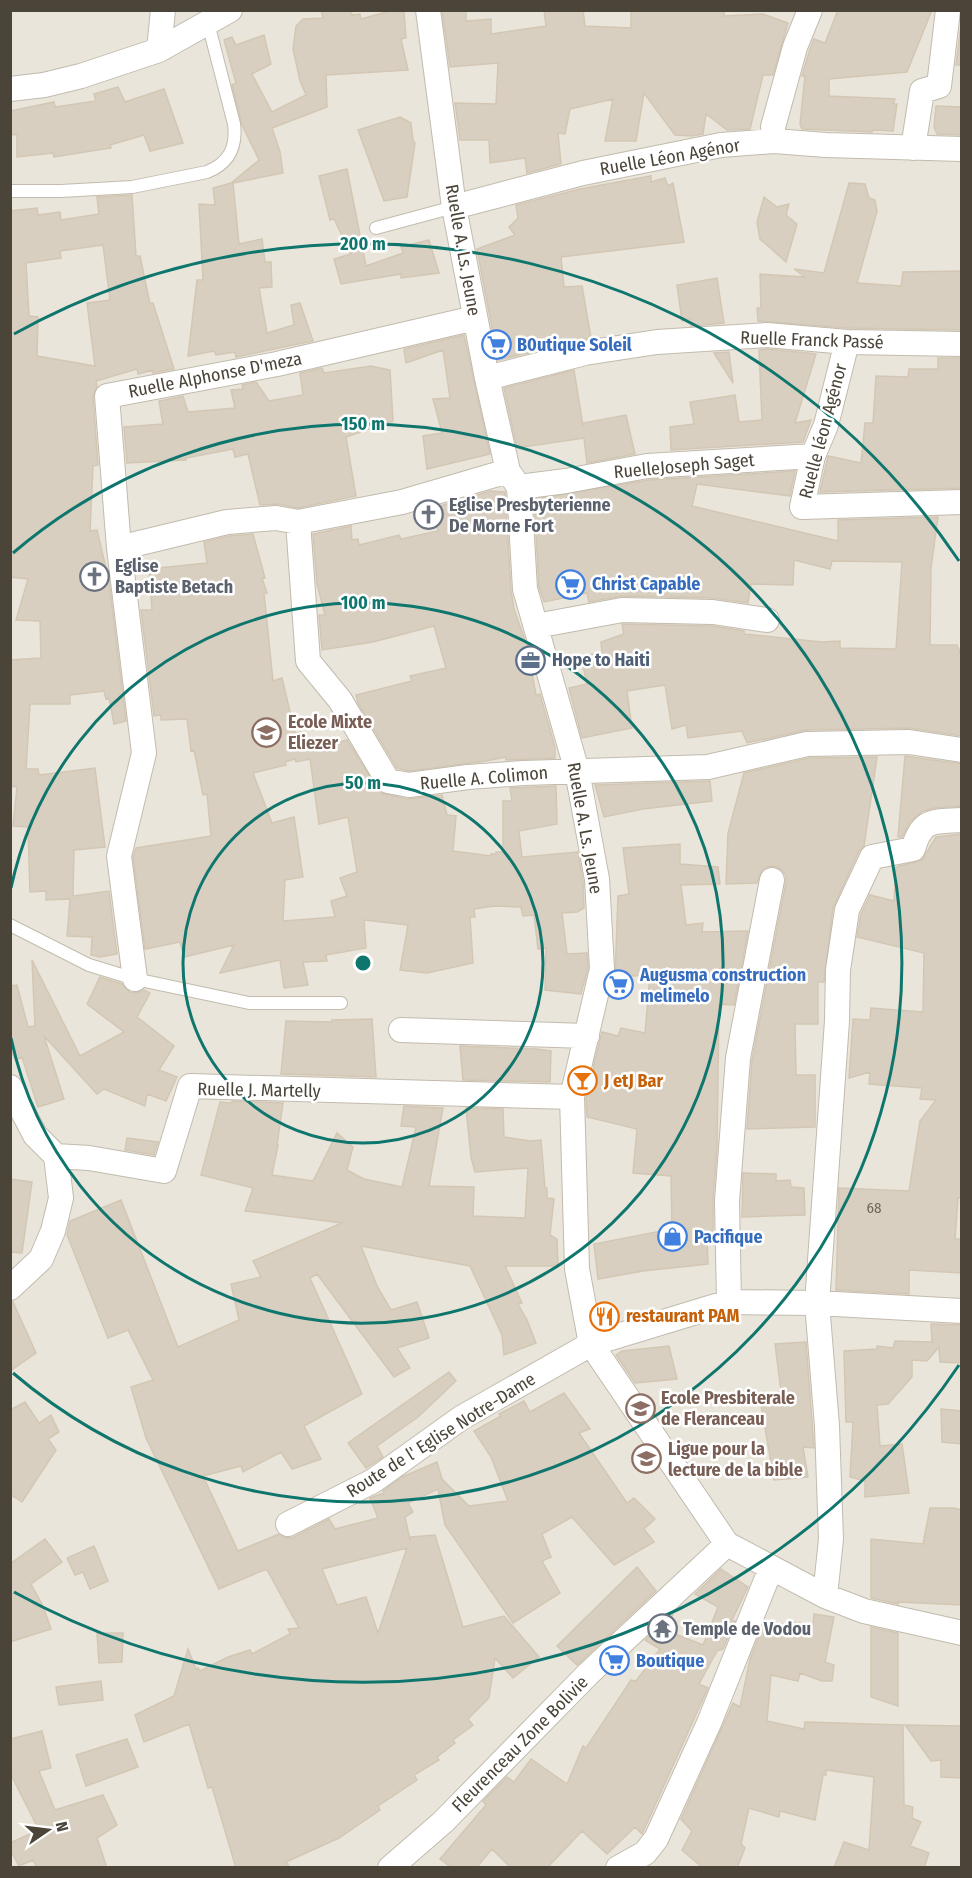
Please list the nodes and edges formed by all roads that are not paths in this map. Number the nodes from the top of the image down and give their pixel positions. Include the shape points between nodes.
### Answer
1 (163, 10) edge
2 (230, 10) edge
3 (428, 10) edge
4 (810, 10) edge
5 (948, 10) edge
6 (208, 23) junction
7 (159, 50) junction
8 (10, 88) edge
9 (774, 141) junction
10 (913, 148) junction
11 (962, 149) edge
12 (10, 191) edge
13 (454, 207) junction
14 (376, 228) dead end
15 (475, 318) junction
16 (847, 342) junction
17 (962, 344) edge
18 (487, 378) junction
19 (813, 456) junction
20 (514, 478) junction
21 (962, 502) edge
22 (298, 522) junction
23 (119, 548) junction
24 (767, 620) dead end
25 (536, 626) junction
26 (962, 750) edge
27 (577, 771) junction
28 (962, 820) edge
29 (772, 880) dead end
30 (10, 925) edge
31 (135, 979) junction
32 (341, 1003) dead end
33 (401, 1030) dead end
34 (587, 1036) junction
35 (10, 1087) edge
36 (572, 1097) junction
37 (56, 1156) junction
38 (10, 1288) edge
39 (729, 1302) junction
40 (817, 1303) junction
41 (962, 1311) edge
42 (591, 1344) junction
43 (288, 1524) dead end
44 (727, 1544) junction
45 (771, 1568) junction
46 (825, 1596) junction
47 (962, 1633) edge
48 (390, 1868) edge
49 (618, 1868) edge

1 - 7 street
2 - 6 street
3 - 13 street, Ruelle A. Ls. Jeune
4 - 9 street via 795,47 773,127
5 - 10 street via 939,86 922,91
6 - 7 street
6 - 12 lane via 236,136 234,149 218,168 132,187
7 - 8 street via 44,86
9 - 10 street, Ruelle Léon Agénor
9 - 13 street, Ruelle Léon Agénor via 721,145 583,173
10 - 11 street, Ruelle Léon Agénor
13 - 14 lane
13 - 15 street, Ruelle A. Ls. Jeune
15 - 18 street, Ruelle A. Ls. Jeune
15 - 23 street, Ruelle Alphonse D'meza via 277,364 107,396
16 - 17 street, Ruelle Franck Passé
16 - 18 street, Ruelle Franck Passé via 767,335 657,342 585,353
16 - 19 street, Ruelle léon Agénor via 826,425
18 - 20 street, Ruelle A. Ls. Jeune
19 - 20 street, RuelleJoseph Saget via 647,466 566,481
19 - 21 street, Ruelle léon Agénor via 802,507
20 - 22 street, RuelleJoseph Saget
20 - 25 street, Ruelle A. Ls. Jeune via 525,589
22 - 23 street, RuelleJoseph Saget via 276,518 227,522
22 - 27 street, Ruelle A. Colimon via 308,661 340,700 388,781 410,785 468,777
23 - 31 street, Ruelle Alphonse D'meza via 144,753 119,856
24 - 25 street via 713,612 622,610
25 - 27 street, Ruelle A. Ls. Jeune
26 - 27 street, Ruelle A. Colimon via 909,742 807,744 708,767
27 - 34 street, Ruelle A. Ls. Jeune via 597,879 602,969
28 - 40 street via 931,822 918,831 913,849 872,857 847,910 838,970
29 - 39 street via 738,1058 727,1201
30 - 31 lane via 89,965
31 - 32 lane via 249,1003
33 - 34 street
34 - 36 street, Ruelle A. Ls. Jeune
35 - 37 street via 35,1135
36 - 37 street, Ruelle J. Martelly via 190,1086 164,1171
36 - 42 street, Ruelle A. Ls. Jeune via 577,1269
37 - 38 street via 61,1198 53,1231 41,1259
39 - 40 street, Route de l' Eglise Notre-Dame
39 - 42 street, Route de l' Eglise Notre-Dame
40 - 41 street, Route de l' Eglise Notre-Dame
40 - 46 street via 831,1539
42 - 43 street, Route de l' Eglise Notre-Dame via 461,1418 373,1481
42 - 44 street, Ruelle A. Ls. Jeune
44 - 45 street, Ruelle A. Ls. Jeune
44 - 48 street, Fleurenceau Zone Bolivie via 588,1674 443,1822
45 - 46 street, Ruelle A. Ls. Jeune
45 - 49 street via 709,1723 656,1839 645,1853
46 - 47 street, Ruelle A. Ls. Jeune via 864,1611

